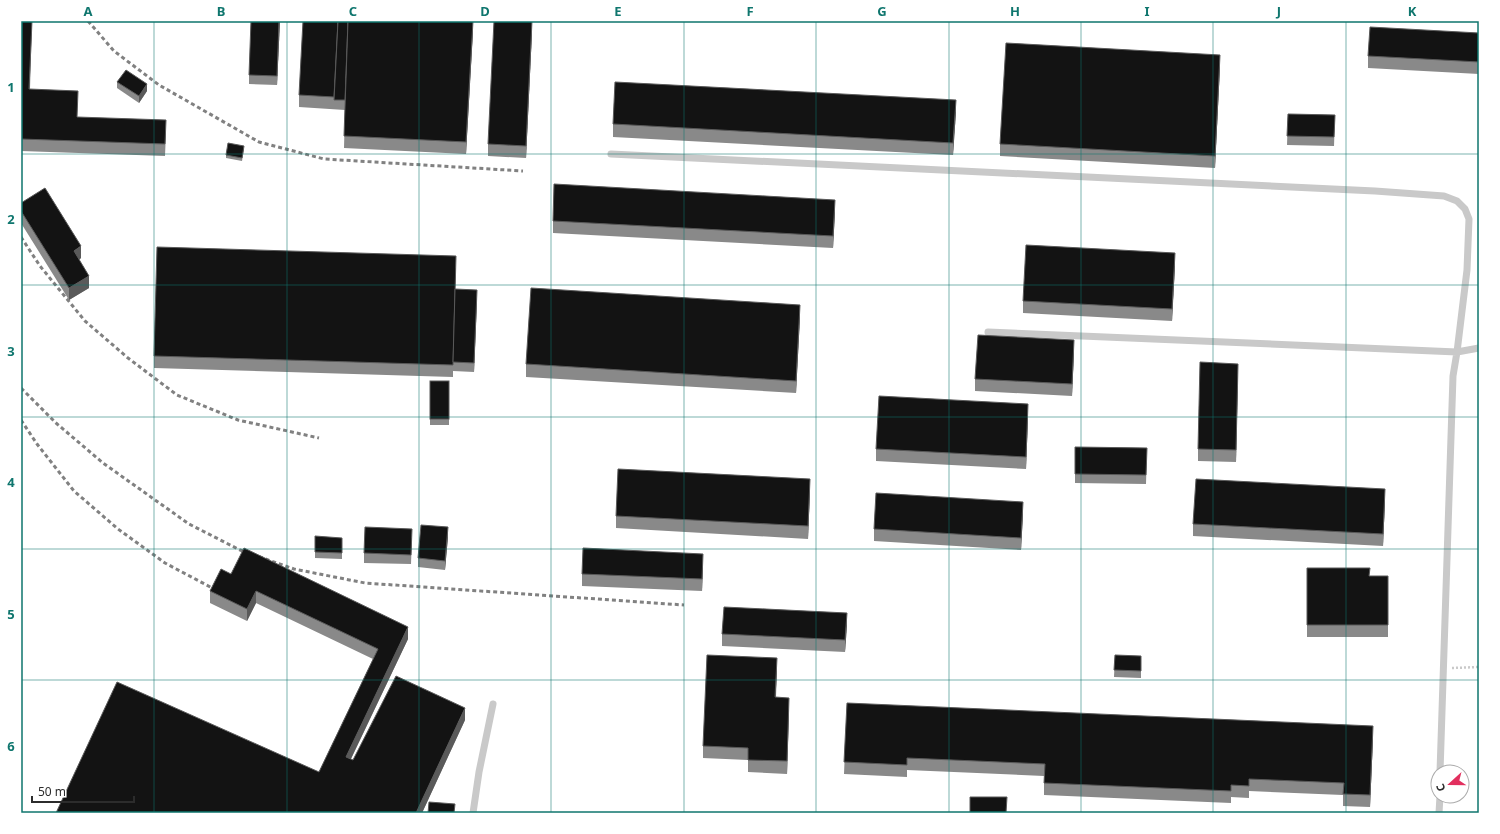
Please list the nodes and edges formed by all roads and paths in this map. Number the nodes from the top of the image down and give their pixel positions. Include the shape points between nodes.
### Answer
1 (611, 154) dead end
2 (988, 332) dead end
3 (1479, 348) edge
4 (1457, 352) junction
5 (1479, 667) edge
6 (1444, 668) junction
7 (493, 704) dead end
8 (1440, 764) edge
9 (473, 813) edge

1 - 4 lane via 1444,196 1458,201 1469,219 1467,270
2 - 4 lane
3 - 4 lane
4 - 6 lane via 1453,376
5 - 6 path
6 - 8 lane
7 - 9 lane

